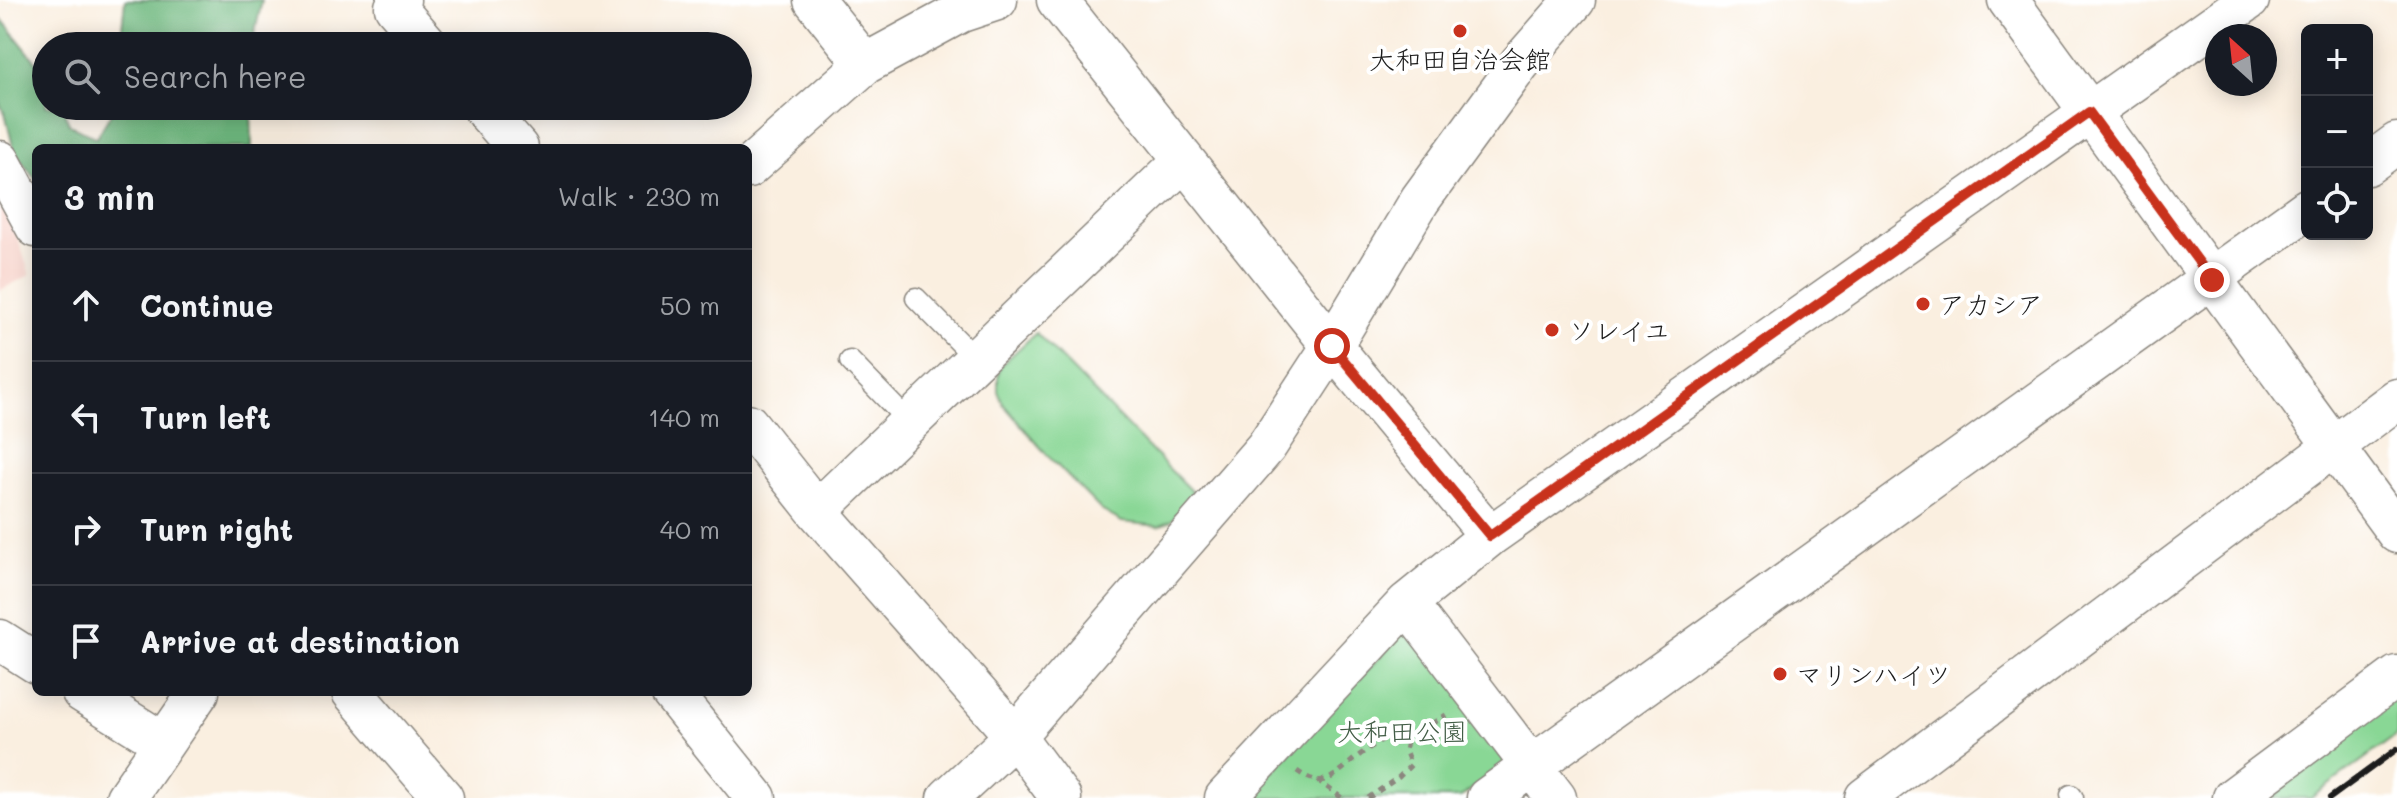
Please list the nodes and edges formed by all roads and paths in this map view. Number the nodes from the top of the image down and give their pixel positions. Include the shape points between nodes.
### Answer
1 (400, 0) edge
2 (814, 0) edge
3 (997, 0) edge
4 (1057, 0) edge
5 (1575, 0) edge
6 (2008, 0) edge
7 (2249, 0) edge
8 (417, 32) edge
9 (865, 64) junction
10 (2089, 112) junction
11 (493, 120) edge
12 (2397, 143) edge
13 (514, 144) edge
14 (1184, 160) junction
15 (0, 161) edge
16 (2373, 161) edge
17 (752, 164) edge
18 (2301, 213) edge
19 (32, 220) edge
20 (2212, 280) junction
21 (916, 298) dead end
22 (1332, 346) junction
23 (976, 359) junction
24 (850, 361) dead end
25 (2397, 399) edge
26 (910, 423) junction
27 (752, 429) edge
28 (2334, 445) junction
29 (817, 511) junction
30 (2397, 533) edge
31 (1490, 536) junction
32 (1407, 603) junction
33 (0, 640) edge
34 (32, 660) edge
35 (2397, 676) edge
36 (1477, 694) junction
37 (88, 696) edge
38 (196, 696) edge
39 (355, 696) edge
40 (674, 696) edge
41 (1015, 736) junction
42 (1408, 738) junction
43 (164, 743) junction
44 (1273, 747) junction
45 (1531, 766) junction
46 (1317, 780) junction
47 (126, 798) edge
48 (443, 798) edge
49 (756, 798) edge
50 (948, 798) edge
51 (1061, 798) edge
52 (1225, 798) edge
53 (1340, 798) edge
54 (1368, 798) edge
55 (1487, 798) edge
56 (1556, 798) edge
57 (1866, 798) edge
58 (2233, 798) edge

1 - 8 street via 395,7
2 - 9 street
3 - 9 street via 961,12
4 - 14 street
5 - 22 street via 1520,63 1420,200
6 - 10 street
7 - 10 street
9 - 17 street
10 - 20 street
10 - 31 street
11 - 13 street
12 - 16 street
14 - 22 street
14 - 23 street
15 - 19 street
18 - 20 street
20 - 28 street
20 - 45 street
21 - 23 lane
22 - 31 street
22 - 41 street via 1266,447
23 - 26 street
24 - 26 lane
25 - 28 street
26 - 29 street
27 - 29 street
28 - 30 street
28 - 57 street
29 - 41 street
31 - 32 street
32 - 36 street
32 - 44 street
33 - 34 street
35 - 58 street
36 - 42 path
36 - 45 street
37 - 43 street
38 - 43 street
39 - 48 street
40 - 49 street
41 - 50 street
41 - 51 street
42 - 46 path via 1389,735 1330,780
42 - 54 path via 1405,750 1411,765
43 - 47 street
44 - 46 path via 1300,774
44 - 52 street
45 - 55 street
45 - 56 street
46 - 53 path

